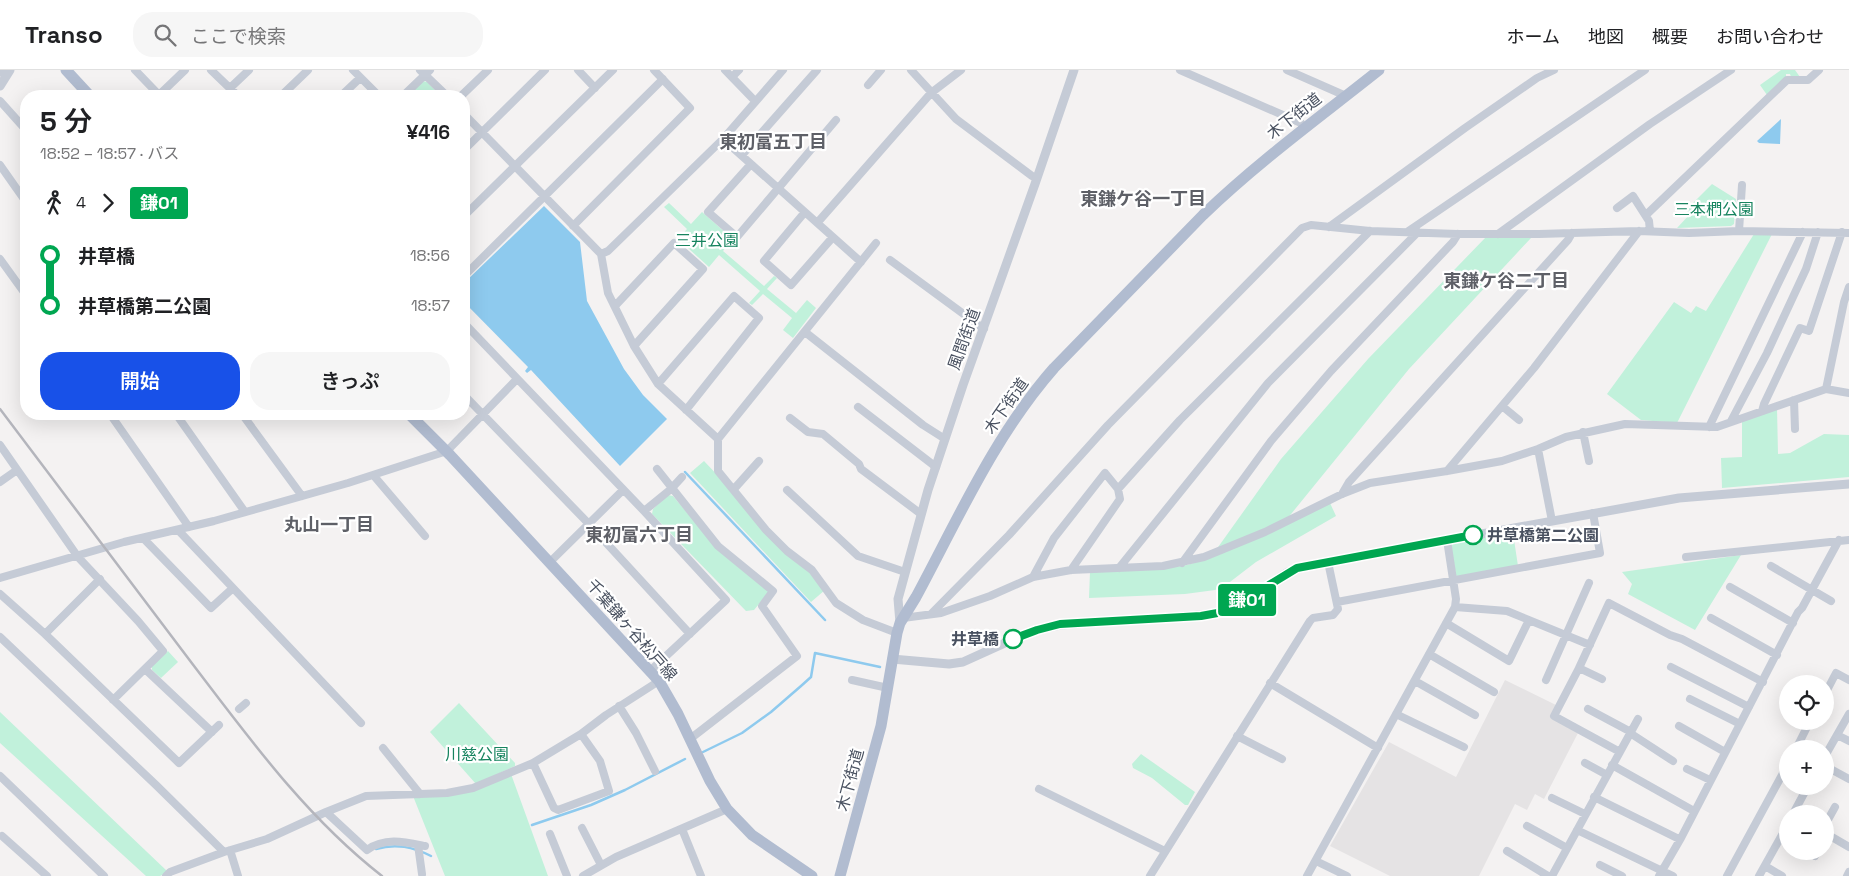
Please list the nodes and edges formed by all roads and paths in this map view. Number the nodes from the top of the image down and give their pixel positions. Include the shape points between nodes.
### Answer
1 (10, 70) edge
2 (66, 70) edge
3 (135, 70) edge
4 (185, 70) edge
5 (211, 70) edge
6 (249, 70) edge
7 (308, 70) edge
8 (353, 70) edge
9 (488, 70) edge
10 (545, 70) edge
11 (578, 70) edge
12 (613, 70) edge
13 (654, 70) edge
14 (725, 70) edge
15 (739, 70) edge
16 (782, 70) edge
17 (817, 70) edge
18 (881, 70) edge
19 (911, 70) edge
20 (925, 70) edge
21 (961, 70) edge
22 (1074, 70) edge
23 (1180, 70) edge
24 (1287, 70) edge
25 (1379, 70) edge
26 (1554, 70) edge
27 (1645, 70) edge
28 (1731, 70) edge
29 (1820, 70) edge
30 (425, 72) edge
31 (732, 77) junction
32 (919, 77) junction
33 (360, 78) junction
34 (663, 79) junction
35 (868, 84) dead end
36 (0, 86) edge
37 (230, 88) joint
38 (595, 88) junction
39 (84, 90) edge
40 (153, 90) edge
41 (165, 90) edge
42 (287, 90) edge
43 (348, 90) edge
44 (373, 90) edge
45 (408, 90) edge
46 (442, 90) edge
47 (467, 90) edge
48 (931, 93) junction
49 (1346, 96) junction
50 (0, 101) edge
51 (756, 101) junction
52 (470, 120) edge
53 (836, 120) dead end
54 (20, 123) edge
55 (1304, 129) junction
56 (482, 132) junction
57 (723, 138) junction
58 (470, 144) edge
59 (742, 155) junction
60 (751, 164) junction
61 (0, 165) edge
62 (515, 166) junction
63 (1037, 178) junction
64 (1742, 185) dead end
65 (779, 188) junction
66 (20, 193) edge
67 (545, 196) junction
68 (1617, 208) dead end
69 (470, 210) edge
70 (804, 212) junction
71 (1646, 215) junction
72 (818, 222) junction
73 (573, 226) junction
74 (1329, 227) junction
75 (1370, 231) junction
76 (1639, 231) junction
77 (1650, 231) junction
78 (1739, 231) junction
79 (1407, 232) junction
80 (1418, 232) junction
81 (1803, 232) junction
82 (1818, 232) junction
83 (1572, 233) junction
84 (1845, 233) edge
85 (1458, 234) junction
86 (1498, 234) junction
87 (832, 237) junction
88 (876, 243) dead end
89 (601, 254) junction
90 (0, 259) edge
91 (890, 260) dead end
92 (861, 262) junction
93 (470, 270) edge
94 (20, 287) edge
95 (1849, 287) edge
96 (615, 306) junction
97 (470, 329) edge
98 (984, 329) junction
99 (805, 332) junction
100 (634, 346) junction
101 (517, 379) junction
102 (658, 384) junction
103 (1826, 389) junction
104 (1849, 393) edge
105 (1794, 400) junction
106 (470, 402) edge
107 (1502, 406) junction
108 (858, 407) dead end
109 (686, 410) junction
110 (1762, 411) junction
111 (482, 415) junction
112 (790, 418) dead end
113 (114, 420) edge
114 (180, 420) edge
115 (246, 420) edge
116 (415, 420) edge
117 (1519, 420) dead end
118 (1730, 422) junction
119 (1708, 427) junction
120 (1795, 429) dead end
121 (1583, 432) junction
122 (718, 439) junction
123 (945, 439) junction
124 (0, 445) edge
125 (1538, 450) junction
126 (446, 451) junction
127 (759, 461) dead end
128 (1589, 461) dead end
129 (936, 466) junction
130 (657, 469) dead end
131 (17, 470) junction
132 (1448, 471) junction
133 (374, 476) junction
134 (682, 477) dead end
135 (0, 482) edge
136 (1849, 484) edge
137 (671, 489) junction
138 (734, 489) junction
139 (1118, 489) junction
140 (623, 490) junction
141 (787, 490) dead end
142 (1342, 494) junction
143 (302, 496) junction
144 (644, 511) junction
145 (245, 512) junction
146 (1593, 513) junction
147 (921, 514) junction
148 (1552, 521) junction
149 (588, 524) junction
150 (189, 527) junction
151 (178, 530) junction
152 (425, 536) dead end
153 (143, 538) junction
154 (1447, 540) junction
155 (1839, 540) junction
156 (1849, 540) edge
157 (78, 557) junction
158 (1686, 557) dead end
159 (550, 562) junction
160 (1328, 562) junction
161 (1182, 563) junction
162 (1771, 566) dead end
163 (1119, 568) junction
164 (1071, 570) junction
165 (905, 572) junction
166 (0, 578) edge
167 (1033, 578) junction
168 (100, 579) junction
169 (1454, 581) junction
170 (1589, 583) dead end
171 (234, 588) junction
172 (1730, 588) dead end
173 (1812, 590) junction
174 (0, 594) edge
175 (1831, 601) dead end
176 (1337, 602) junction
177 (1454, 607) junction
178 (931, 614) junction
179 (1711, 618) dead end
180 (1529, 620) junction
181 (1446, 623) junction
182 (1793, 623) junction
183 (900, 625) junction
184 (45, 634) junction
185 (690, 634) junction
186 (1566, 635) junction
187 (1, 639) edge
188 (1590, 645) junction
189 (1429, 654) junction
190 (1777, 655) junction
191 (892, 660) junction
192 (1671, 667) dead end
193 (1579, 668) junction
194 (145, 669) junction
195 (650, 671) junction
196 (1834, 677) edge
197 (1602, 679) dead end
198 (852, 680) dead end
199 (1546, 680) dead end
200 (1849, 680) edge
201 (659, 681) junction
202 (1415, 681) junction
203 (1763, 682) junction
204 (1270, 683) junction
205 (888, 688) junction
206 (1494, 692) dead end
207 (1690, 699) dead end
208 (113, 700) junction
209 (246, 704) dead end
210 (619, 706) junction
211 (1749, 707) junction
212 (238, 709) dead end
213 (1588, 709) dead end
214 (1396, 714) junction
215 (1849, 714) edge
216 (1475, 715) dead end
217 (1638, 719) dead end
218 (361, 723) dead end
219 (1740, 724) junction
220 (219, 725) dead end
221 (1679, 726) dead end
222 (212, 732) junction
223 (1631, 732) junction
224 (581, 734) junction
225 (1837, 734) junction
226 (1237, 736) junction
227 (690, 739) junction
228 (1834, 740) edge
229 (1849, 741) edge
230 (1464, 747) dead end
231 (383, 748) dead end
232 (1378, 748) junction
233 (1620, 752) junction
234 (1725, 752) junction
235 (1282, 759) dead end
236 (1585, 762) dead end
237 (1673, 762) dead end
238 (533, 763) junction
239 (1612, 765) junction
240 (1687, 770) dead end
241 (655, 771) dead end
242 (1834, 771) edge
243 (1607, 775) junction
244 (0, 776) edge
245 (1710, 780) junction
246 (1849, 780) edge
247 (1779, 781) edge
248 (1039, 788) dead end
249 (420, 794) junction
250 (1594, 797) junction
251 (1552, 798) dead end
252 (727, 809) junction
253 (1694, 811) junction
254 (326, 812) junction
255 (1585, 814) junction
256 (1527, 826) dead end
257 (582, 828) dead end
258 (682, 829) junction
259 (1577, 830) junction
260 (550, 834) dead end
261 (2, 836) dead end
262 (1679, 839) junction
263 (1834, 839) edge
264 (1779, 840) edge
265 (1849, 847) edge
266 (1567, 848) junction
267 (227, 851) junction
268 (1507, 851) dead end
269 (1165, 852) junction
270 (1316, 860) junction
271 (600, 865) junction
272 (1600, 865) dead end
273 (1764, 866) junction
274 (1849, 872) edge
275 (1660, 873) edge
276 (422, 874) dead end
277 (47, 876) edge
278 (104, 876) edge
279 (166, 876) edge
280 (238, 876) edge
281 (567, 876) edge
282 (583, 876) edge
283 (701, 876) edge
284 (812, 876) edge
285 (840, 876) edge
286 (1150, 876) edge
287 (1307, 876) edge
288 (1347, 876) edge
289 (1548, 876) edge
290 (1552, 876) edge
291 (1622, 876) edge
292 (1673, 876) edge
293 (1727, 876) edge
294 (1759, 876) edge
295 (1782, 876) edge
296 (1847, 876) edge

1 - 36 street
2 - 39 main road
3 - 40 street
4 - 41 street
5 - 37 street
6 - 37 street
7 - 42 street
8 - 33 street
9 - 47 street
10 - 56 street
11 - 38 street
12 - 38 street
13 - 34 street
14 - 31 street
15 - 31 street
16 - 51 street
17 - 59 street
18 - 35 street
19 - 32 street
20 - 32 street
21 - 48 street
22 - 63 street, 風間街道
23 - 55 street via 1301,123
24 - 49 street
25 - 49 main road, 木下街道
26 - 74 street via 1537,78 1465,128
27 - 79 street
28 - 86 street
29 - 71 street via 1808,80 1787,80
30 - 45 street
30 - 46 street
31 - 51 street
32 - 48 street
33 - 43 street
33 - 44 street
34 - 67 street
34 - 73 street via 690,108
38 - 62 street
48 - 63 street via 956,119
48 - 72 street
49 - 55 main road, 木下街道
50 - 54 street
51 - 57 street
52 - 56 street
53 - 65 street
55 - 183 main road, 木下街道 via 1207,210 1033,392 995,451
56 - 58 street
56 - 62 street
57 - 59 street
57 - 89 street via 608,251
59 - 60 street
60 - 65 street
60 - 65 street via 708,212 737,237
61 - 66 street
62 - 67 street
62 - 69 street
63 - 98 street, 風間街道
64 - 78 street
65 - 70 street
67 - 73 street
67 - 93 street
68 - 71 street via 1633,196
70 - 72 street
70 - 87 street via 764,261 778,275 791,286
71 - 77 street
72 - 87 street
73 - 89 street
74 - 75 street
74 - 178 street via 1311,225 1302,228 1108,425 1009,535
75 - 79 street
75 - 139 street via 1180,420
76 - 77 street
76 - 83 street
76 - 107 street
77 - 78 street
78 - 81 street
79 - 80 street
80 - 85 street
80 - 163 street via 1268,383
81 - 82 street
81 - 119 street
82 - 84 street
82 - 118 street via 1806,269
83 - 86 street
83 - 142 street via 1349,482
84 - 110 street via 1809,331 1800,328
85 - 86 street
85 - 161 street via 1270,442
87 - 92 street
88 - 92 street
89 - 96 street via 608,293
90 - 94 street
91 - 98 street
92 - 99 street
95 - 103 street
96 - 100 street
96 - 100 street via 674,243 702,269
97 - 101 street
98 - 123 street, 風間街道
99 - 122 street
99 - 123 street
100 - 102 street
101 - 111 street
101 - 140 street
102 - 109 street
102 - 109 street via 734,296 759,318
103 - 104 street
103 - 105 street
105 - 110 street
105 - 120 street
106 - 111 street
107 - 117 street
107 - 132 street
108 - 129 street
109 - 122 street
110 - 118 street
111 - 126 street
111 - 149 street
112 - 147 street via 808,432 823,434 861,469
113 - 150 street
114 - 145 street
115 - 143 street
116 - 126 main road, 千葉鎌ヶ谷松戸線
118 - 119 street
119 - 121 street via 1625,424
121 - 125 street
121 - 128 street
122 - 138 street via 718,471
123 - 129 street, 風間街道
124 - 131 street
125 - 132 street
125 - 148 street
126 - 133 street
126 - 159 main road, 千葉鎌ヶ谷松戸線
127 - 138 street
129 - 147 street, 風間街道
130 - 137 street
131 - 135 street
131 - 157 street
132 - 142 street via 1370,483
133 - 143 street
133 - 152 street
134 - 137 street
136 - 146 street via 1679,498
137 - 144 street
137 - 227 street via 718,546 773,591 762,606 797,656
138 - 183 street via 786,551 812,570 836,603 863,620
139 - 164 street via 1120,499
139 - 167 street via 1105,473 1054,538
140 - 144 street
140 - 149 street
141 - 165 street via 858,556
142 - 161 street via 1265,532
143 - 145 street
144 - 185 street via 726,600
145 - 150 street
146 - 148 street
146 - 169 street via 1600,553
147 - 165 street, 風間街道
148 - 154 street
149 - 159 street
149 - 185 street
150 - 151 street
151 - 153 street
151 - 171 street
153 - 157 street
153 - 171 street via 211,608
154 - 160 street
154 - 169 street
155 - 156 street
155 - 158 street
155 - 173 street
157 - 166 street
157 - 168 street
159 - 195 main road, 千葉鎌ヶ谷松戸線
160 - 176 street
160 - 191 street via 1297,568 1238,606 1223,612 1060,624 1031,632 964,662
161 - 163 street
162 - 173 street
163 - 164 street
164 - 167 street
165 - 183 street, 風間街道 via 898,599
167 - 178 street via 990,596
168 - 184 street
168 - 194 street via 163,652
169 - 176 street
169 - 177 street
170 - 186 street
171 - 218 street
172 - 182 street
173 - 175 street
173 - 182 street
174 - 184 street
176 - 204 street via 1338,609 1333,615 1313,618
177 - 180 street via 1507,611
177 - 181 street
178 - 183 street
179 - 190 street
180 - 181 street via 1509,661
180 - 186 street
181 - 189 street
182 - 190 street
183 - 191 main road, 木下街道
184 - 208 street
185 - 195 street
186 - 188 street
186 - 199 street
187 - 267 street
188 - 193 street
188 - 203 street via 1609,603
189 - 202 street
189 - 206 street
190 - 203 street
191 - 205 main road, 木下街道
192 - 211 street
193 - 197 street
193 - 233 street via 1554,716
194 - 208 street
194 - 222 street
195 - 201 main road, 千葉鎌ヶ谷松戸線
196 - 200 street via 1836,673
198 - 205 street
201 - 210 street
201 - 227 main road, 千葉鎌ヶ谷松戸線
202 - 214 street
202 - 216 street
203 - 211 street
204 - 226 street
204 - 232 street
205 - 285 main road, 木下街道 via 881,726
207 - 219 street
208 - 222 street via 179,763
209 - 212 street
210 - 224 street
210 - 241 street
211 - 219 street
213 - 223 street
214 - 230 street
214 - 232 street
215 - 225 street
217 - 223 street
219 - 234 street
220 - 222 street
221 - 234 street
223 - 233 street
223 - 237 street
224 - 238 street
224 - 238 street via 600,761 609,791 558,810 554,808
225 - 228 street
225 - 229 street
226 - 235 street
226 - 269 street
227 - 252 main road, 千葉鎌ヶ谷松戸線
231 - 249 street
232 - 270 street
233 - 239 street
234 - 245 street
236 - 243 street
238 - 249 street via 472,788
239 - 243 street
239 - 253 street
240 - 245 street
242 - 246 street
243 - 250 street
244 - 278 street
245 - 253 street
247 - 293 street
248 - 269 street
249 - 254 street via 366,796
250 - 255 street
250 - 262 street
251 - 255 street
252 - 258 street
252 - 284 main road, 千葉鎌ヶ谷松戸線 via 752,834
253 - 262 street
254 - 267 street via 268,839
254 - 276 street via 367,850 374,845 392,842 422,845
255 - 259 street
256 - 266 street
257 - 271 street
258 - 271 street
258 - 283 street
259 - 266 street
259 - 275 street
260 - 281 street
261 - 277 street
262 - 275 street
263 - 265 street
264 - 273 street
266 - 290 street
267 - 279 street
267 - 280 street
268 - 289 street
269 - 286 street
270 - 287 street
270 - 288 street
271 - 282 street
272 - 291 street
273 - 294 street
273 - 295 street
274 - 296 street
275 - 292 street

